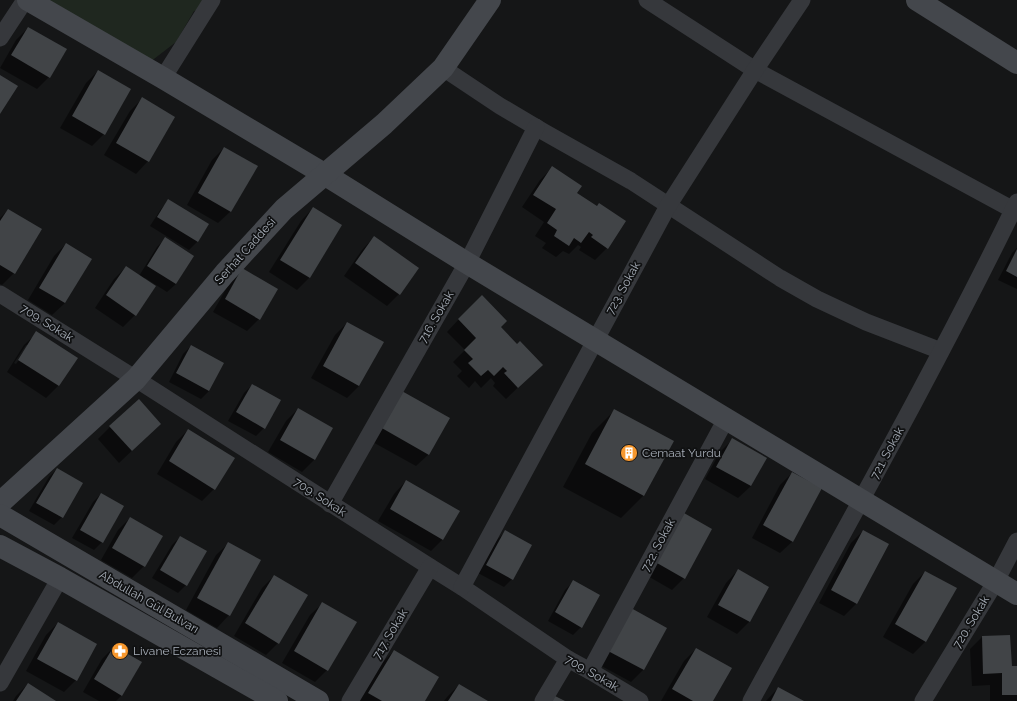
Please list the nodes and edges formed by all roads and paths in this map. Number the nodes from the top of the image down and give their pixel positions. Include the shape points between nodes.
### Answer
1 (26, 0) edge
2 (212, 0) edge
3 (490, 0) edge
4 (647, 0) edge
5 (802, 0) edge
6 (917, 0) edge
7 (0, 38) edge
8 (1017, 63) edge
9 (443, 68) junction
10 (755, 70) junction
11 (163, 78) junction
12 (536, 128) junction
13 (324, 174) junction
14 (668, 206) junction
15 (1016, 208) edge
16 (467, 263) junction
17 (0, 294) edge
18 (595, 340) junction
19 (941, 351) junction
20 (136, 379) junction
21 (726, 419) junction
22 (861, 500) junction
23 (0, 503) edge
24 (330, 504) junction
25 (0, 515) edge
26 (1017, 541) edge
27 (0, 546) edge
28 (430, 567) junction
29 (60, 578) junction
30 (996, 581) junction
31 (462, 587) junction
32 (1017, 594) edge
33 (568, 659) junction
34 (590, 671) junction
35 (0, 683) edge
36 (277, 701) edge
37 (318, 701) edge
38 (350, 701) edge
39 (543, 701) edge
40 (640, 701) edge
41 (751, 701) edge
42 (923, 701) edge

1 - 7 street
1 - 11 street
2 - 11 street
3 - 9 street, Serhat Caddesi
4 - 10 street
5 - 10 street, 723. Sokak
6 - 8 street
9 - 12 street
9 - 13 street, Serhat Caddesi via 384,124
10 - 14 street, 723. Sokak
10 - 15 street
11 - 13 street
12 - 14 street
12 - 16 street, 716. Sokak
13 - 16 street
13 - 20 street, Serhat Caddesi via 284,209 225,273
14 - 18 street, 723. Sokak
14 - 19 street via 817,299 866,322
15 - 19 street, 721. Sokak
16 - 18 street
16 - 24 street, 716. Sokak
17 - 20 street, 709. Sokak
18 - 21 street
18 - 31 street, 723. Sokak
19 - 22 street, 721. Sokak
20 - 23 street, Serhat Caddesi
20 - 24 street, 709. Sokak
21 - 22 street
21 - 34 street, 722. Sokak
22 - 30 street
22 - 41 street, 721. Sokak
24 - 28 street, 709. Sokak
25 - 37 street, Abdullah Gül Bulvarı
26 - 30 street, 720. Sokak
27 - 29 street, Abdullah Gül Bulvarı
28 - 31 street, 709. Sokak
28 - 38 street, 717. Sokak
29 - 35 street
29 - 36 street, Abdullah Gül Bulvarı
30 - 32 street
30 - 42 street, 720. Sokak
31 - 33 street, 709. Sokak
33 - 34 street, 709. Sokak
33 - 39 street
34 - 40 street, 709. Sokak

